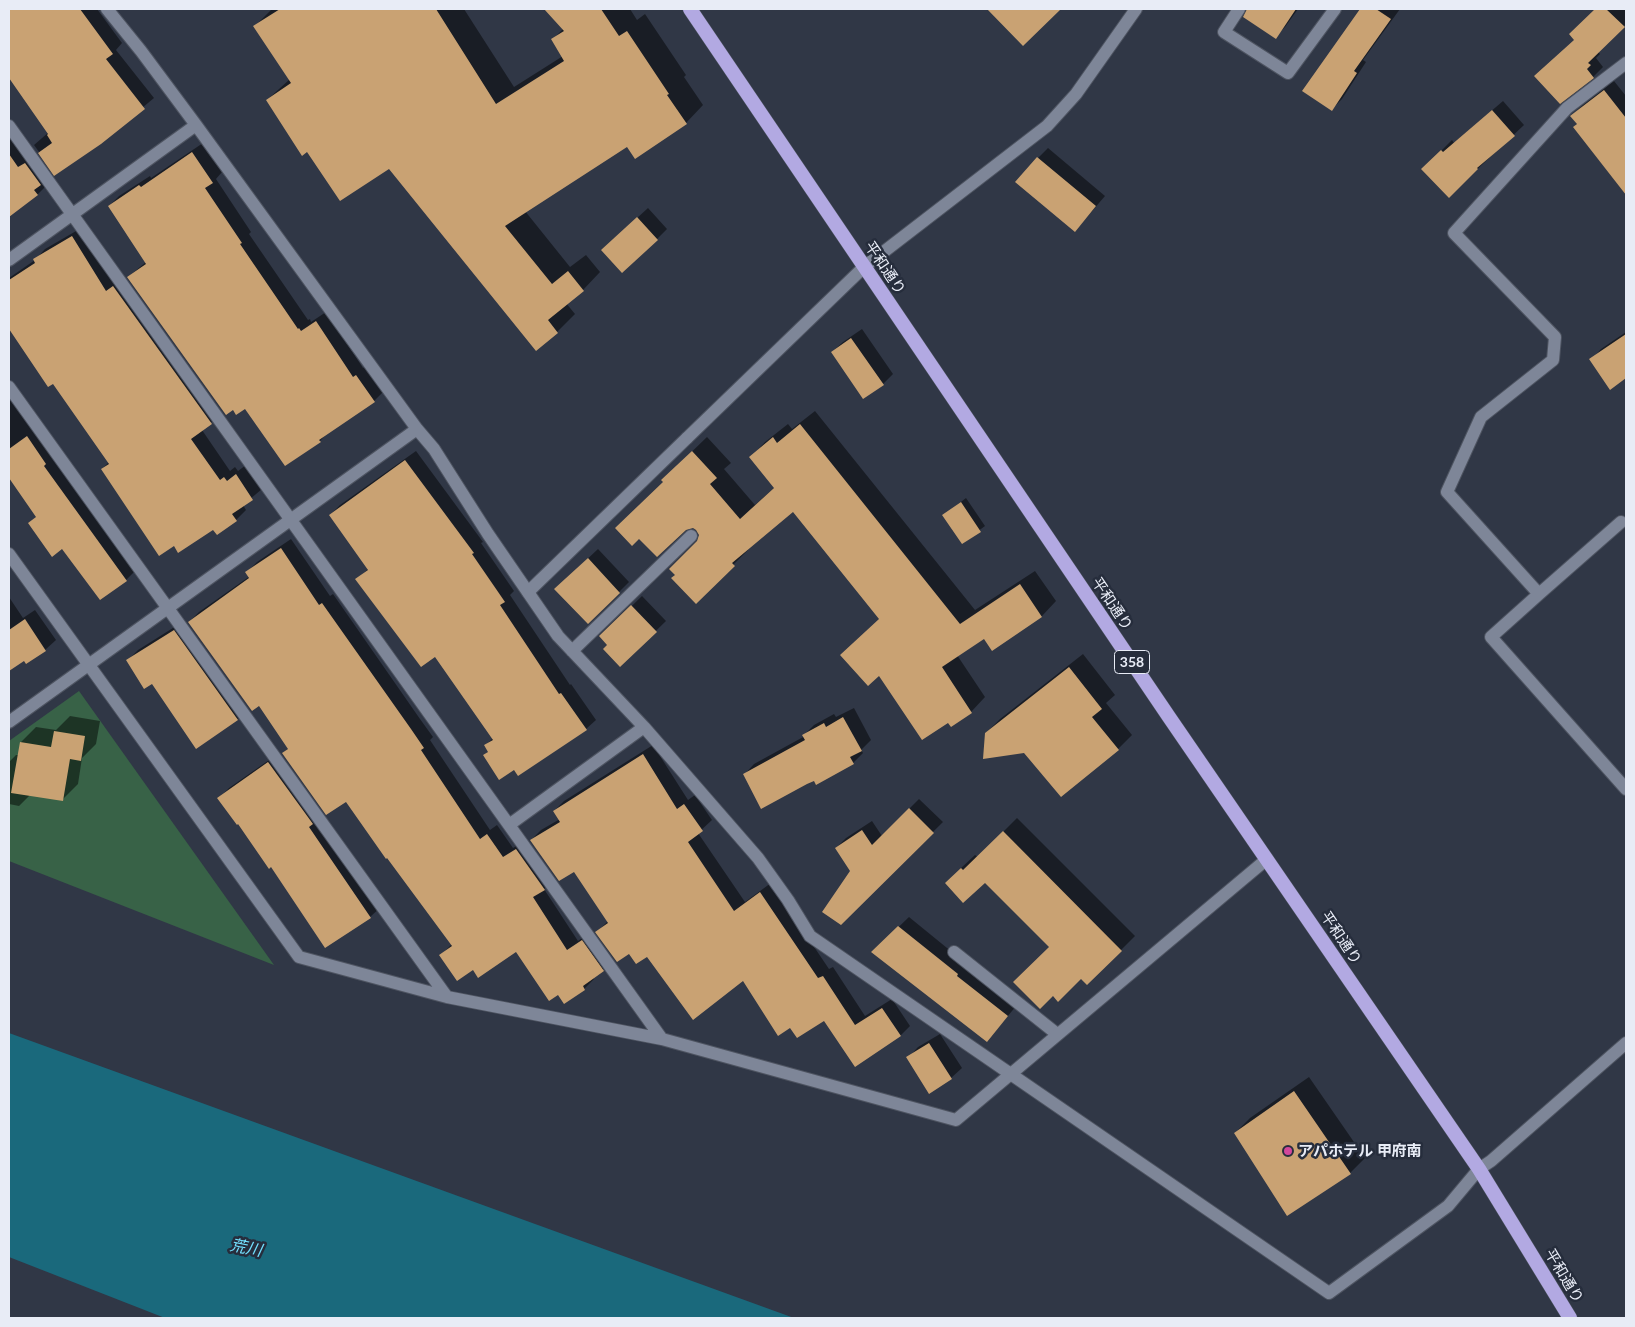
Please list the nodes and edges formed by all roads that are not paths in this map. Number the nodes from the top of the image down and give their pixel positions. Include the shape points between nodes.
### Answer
1 (107, 9) edge
2 (690, 9) edge
3 (1136, 9) edge
4 (1239, 9) edge
5 (1335, 9) edge
6 (1625, 65) edge
7 (196, 125) junction
8 (9, 126) edge
9 (72, 214) junction
10 (9, 260) edge
11 (864, 267) junction
12 (9, 387) edge
13 (417, 429) junction
14 (291, 520) junction
15 (1621, 522) dead end
16 (691, 536) dead end
17 (9, 554) edge
18 (528, 592) junction
19 (1539, 594) junction
20 (168, 608) junction
21 (572, 651) junction
22 (89, 665) junction
23 (9, 722) edge
24 (644, 727) junction
25 (1626, 789) edge
26 (509, 825) junction
27 (1267, 858) junction
28 (954, 952) dead end
29 (447, 997) junction
30 (1057, 1034) junction
31 (662, 1039) junction
32 (1626, 1044) edge
33 (1010, 1074) junction
34 (1479, 1169) junction
35 (1570, 1318) edge

1 - 7 street
2 - 11 highway, 平和通り / 358
3 - 11 street via 1076,94 1047,126
4 - 5 street via 1224,32 1288,73
6 - 19 street via 1567,108 1454,233 1555,338 1553,360 1481,417 1447,492
7 - 9 street
7 - 13 street
8 - 9 street
9 - 10 street
9 - 14 street
11 - 18 street
11 - 27 highway, 平和通り / 358
12 - 20 street
13 - 14 street
13 - 18 street via 434,448
14 - 20 street
14 - 26 street
15 - 19 street
16 - 21 street
17 - 22 street
18 - 21 street
19 - 25 street via 1491,637
20 - 22 street
20 - 29 street
21 - 24 street
22 - 23 street
22 - 29 street via 299,957
24 - 26 street
24 - 33 street via 758,858 810,936
26 - 31 street
27 - 30 street
27 - 34 highway, 平和通り / 358
28 - 30 street
29 - 31 street
30 - 33 street
31 - 33 street via 956,1120
32 - 34 street
33 - 34 street via 1329,1293 1448,1206
34 - 35 highway, 平和通り / 358

